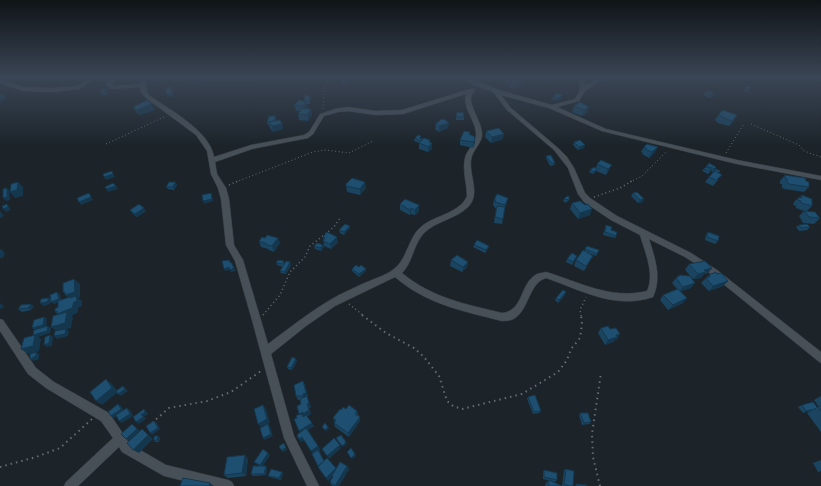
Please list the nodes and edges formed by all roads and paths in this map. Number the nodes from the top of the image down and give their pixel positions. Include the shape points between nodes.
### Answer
1 (153, 101) edge
2 (323, 101) edge
3 (439, 101) edge
4 (468, 101) edge
5 (502, 101) edge
6 (528, 101) edge
7 (575, 101) edge
8 (552, 107) junction
9 (171, 113) junction
10 (322, 115) junction
11 (751, 124) dead end
12 (743, 125) dead end
13 (373, 141) dead end
14 (106, 144) dead end
15 (671, 146) junction
16 (821, 157) edge
17 (724, 159) junction
18 (213, 160) junction
19 (821, 178) edge
20 (222, 188) junction
21 (587, 200) junction
22 (340, 218) dead end
23 (644, 234) junction
24 (396, 273) junction
25 (589, 291) junction
26 (342, 298) junction
27 (257, 320) junction
28 (0, 323) edge
29 (266, 352) junction
30 (821, 358) edge
31 (269, 364) junction
32 (601, 373) dead end
33 (98, 412) junction
34 (149, 426) edge
35 (119, 438) junction
36 (0, 467) edge
37 (70, 486) edge
38 (228, 486) edge
39 (313, 486) edge
40 (600, 486) edge

1 - 9 street
2 - 10 path
3 - 10 street via 403,112 376,113 348,109
4 - 24 street via 479,135 468,158 472,196 470,202 424,228 414,241 407,262
5 - 21 street via 508,109 565,159
6 - 8 street
7 - 8 street
8 - 15 street via 604,130
9 - 14 path
9 - 18 street via 198,134
10 - 18 street via 306,137 251,147
11 - 16 path
12 - 17 path
13 - 20 path via 349,153 325,150 313,152
15 - 17 street
15 - 21 path via 642,176 620,188
17 - 19 street
18 - 20 street via 214,174
20 - 27 street via 230,245 239,260
21 - 23 street
22 - 27 path via 334,227 310,246 305,257 290,272 280,295
23 - 25 street via 653,272 654,287 650,294 624,298
23 - 30 street via 714,272
24 - 25 street via 411,286 430,296 502,317 511,316 519,309 538,277 546,275
24 - 26 street
25 - 26 path via 580,310 580,338 558,372 522,394 462,409 448,401 439,376 424,357 414,348 380,329
26 - 29 street via 316,313
27 - 29 street
28 - 33 street via 32,371 50,385
29 - 31 street
31 - 34 path via 231,392 207,401 169,408
31 - 39 street via 289,438
32 - 40 path via 592,434 593,457
33 - 35 street via 105,417
33 - 36 path via 60,448
35 - 37 street
35 - 38 street via 126,448 164,470

